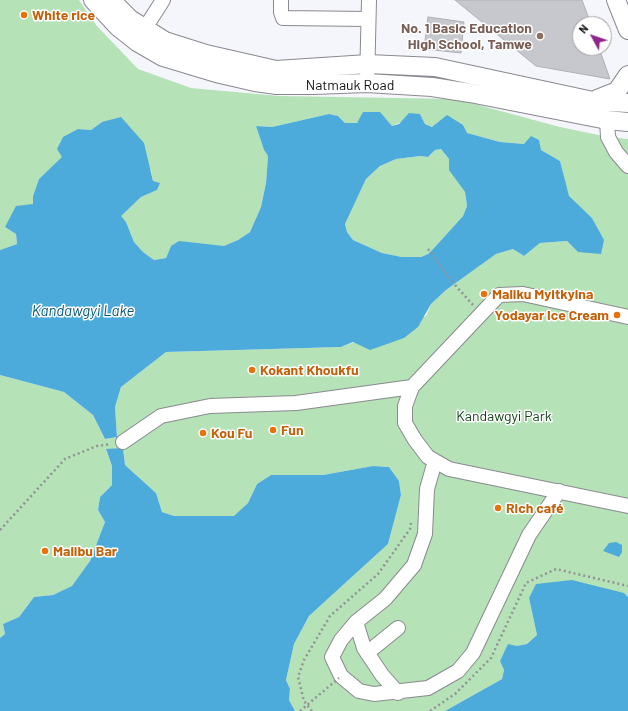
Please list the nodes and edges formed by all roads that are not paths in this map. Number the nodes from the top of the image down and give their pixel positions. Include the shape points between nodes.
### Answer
1 (93, 0) edge
2 (111, 0) edge
3 (163, 0) edge
4 (281, 0) edge
5 (369, 0) edge
6 (616, 0) edge
7 (368, 19) junction
8 (628, 30) edge
9 (141, 35) junction
10 (368, 64) junction
11 (628, 75) edge
12 (367, 83) junction
13 (593, 101) junction
14 (628, 103) edge
15 (607, 120) junction
16 (628, 122) edge
17 (628, 166) edge
18 (628, 317) edge
19 (412, 387) junction
20 (123, 442) dead end
21 (435, 461) junction
22 (559, 491) junction
23 (628, 506) edge
24 (356, 622) junction
25 (398, 628) dead end
26 (367, 653) junction
27 (398, 693) junction

1 - 9 main road, Natmauk Road via 118,27
2 - 9 main road, Natmauk Road via 130,19
3 - 9 street
4 - 7 street via 283,18
5 - 7 street
6 - 8 main road
7 - 10 street
9 - 10 main road, Natmauk Road via 206,54 276,70
9 - 12 main road, Natmauk Road via 163,57 188,66 255,82 313,86
10 - 12 street
10 - 13 main road, Natmauk Road via 448,69
11 - 13 main road via 617,91
12 - 15 main road, Natmauk Road via 432,87
13 - 14 main road, Natmauk Road
15 - 16 main road, Natmauk Road
15 - 17 street via 608,138
18 - 19 street via 524,294 499,295
19 - 20 street via 296,403 210,406 161,416
19 - 21 street via 405,406 405,423 428,457
21 - 22 street via 449,469
21 - 24 street via 427,489 425,534 414,566 385,599
22 - 23 street
22 - 27 street via 529,535 473,653 458,671 428,688
24 - 26 street
24 - 27 street via 340,640 332,658 341,676 359,691 374,694
25 - 26 street
26 - 27 street

